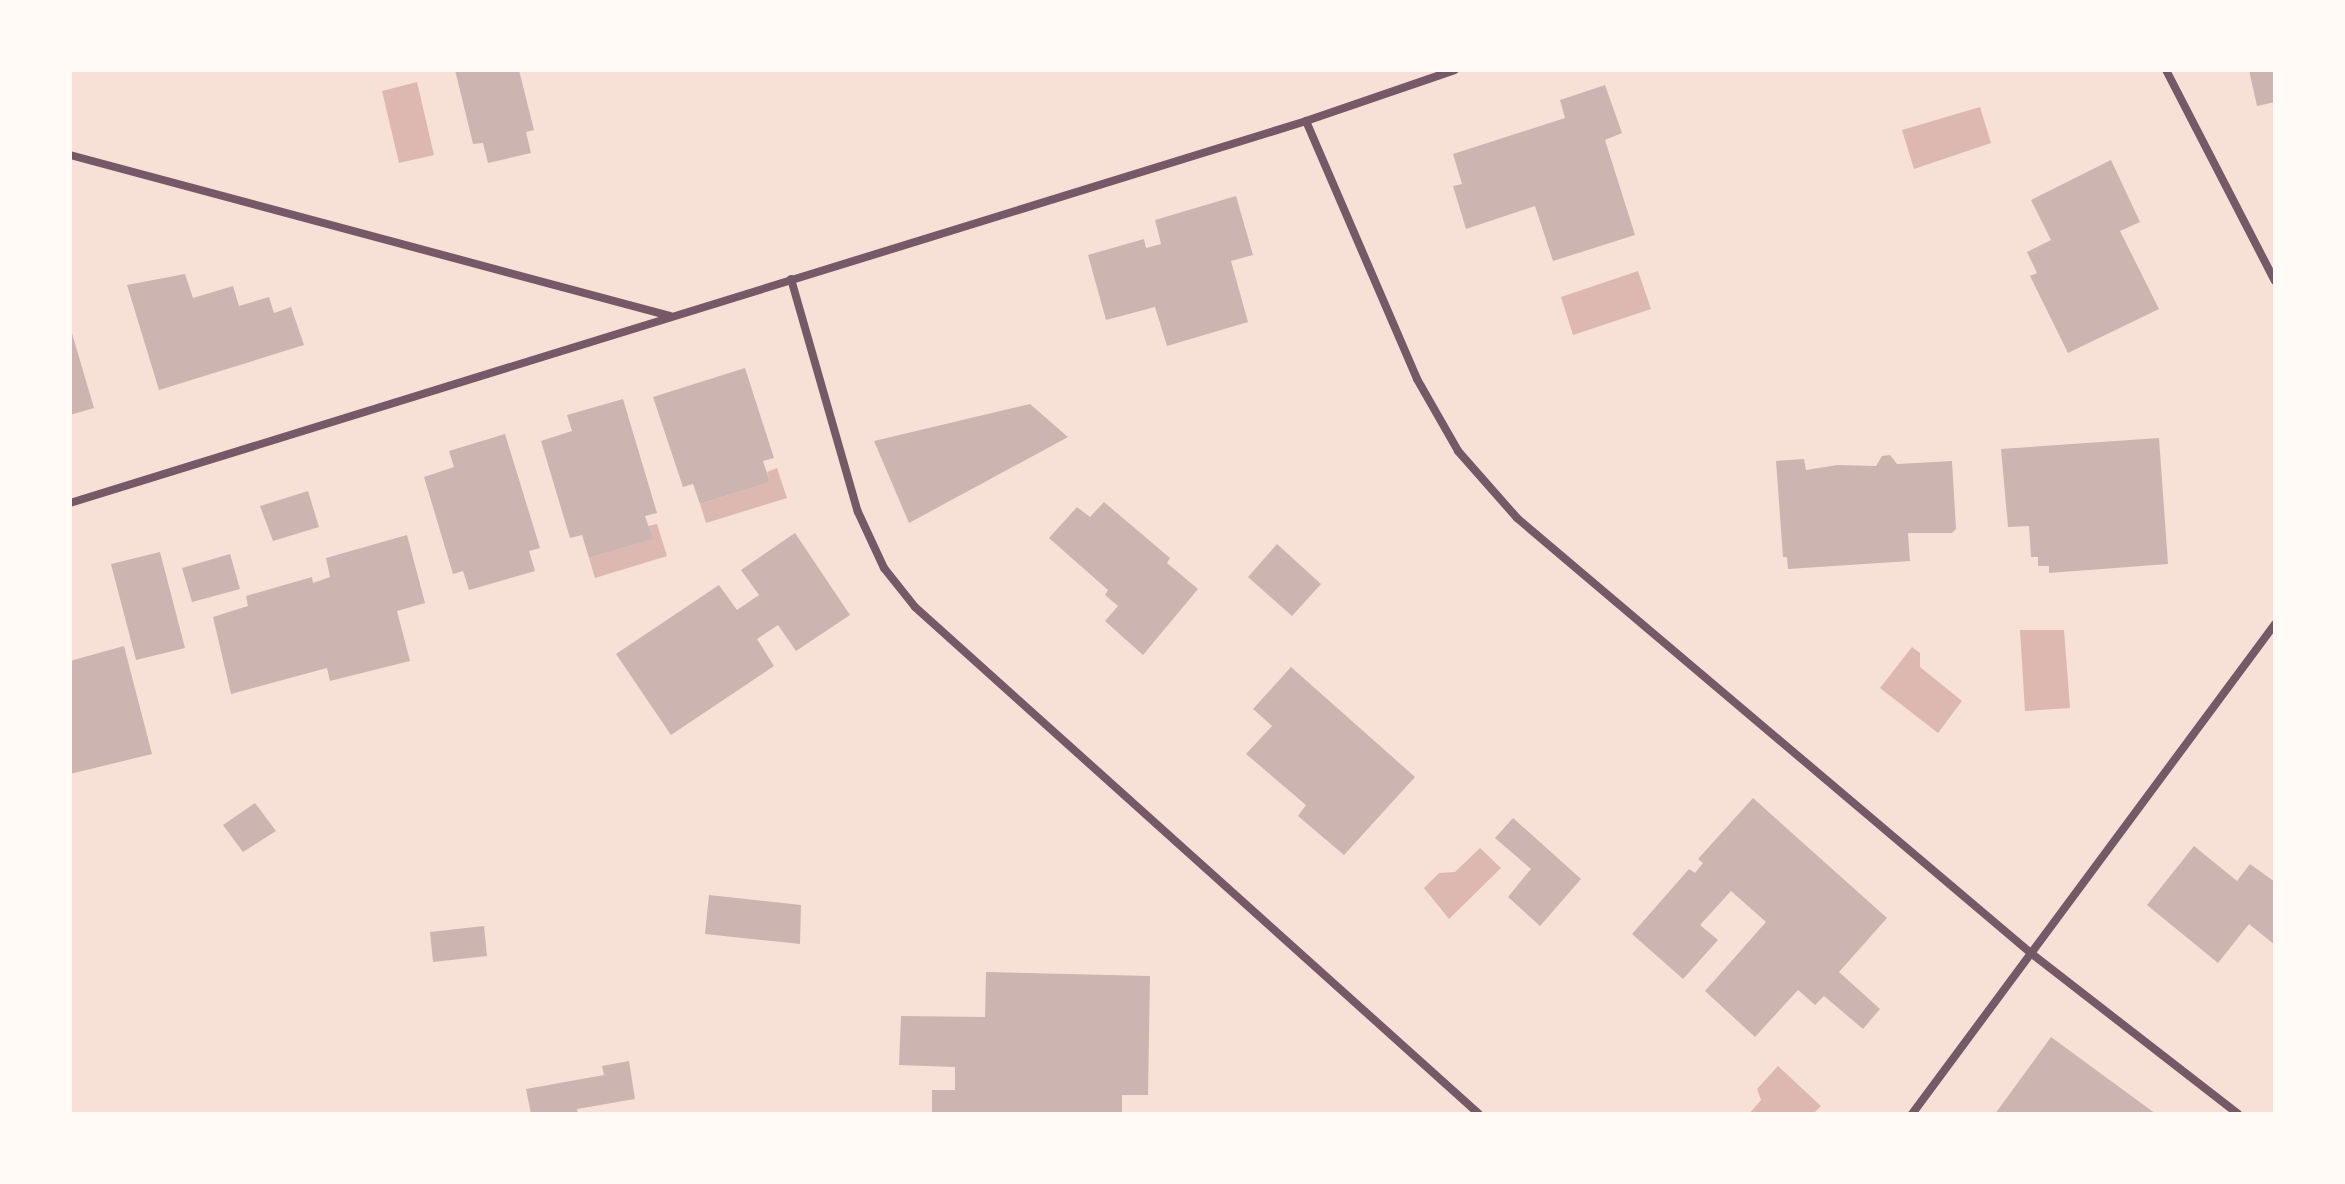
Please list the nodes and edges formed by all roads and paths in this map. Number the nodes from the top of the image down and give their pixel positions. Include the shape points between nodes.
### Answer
1 (1455, 70) edge
2 (2166, 70) edge
3 (1306, 121) junction
4 (70, 155) edge
5 (791, 279) junction
6 (2275, 281) edge
7 (671, 317) junction
8 (70, 503) edge
9 (2275, 624) edge
10 (2032, 954) junction
11 (1479, 1114) edge
12 (1912, 1114) edge
13 (2238, 1114) edge

1 - 3 street
2 - 6 street
3 - 5 street
3 - 10 street via 1417,379 1458,451 1517,518
4 - 7 street
5 - 7 street
5 - 11 street via 858,512 884,568 915,607
7 - 8 street
9 - 10 street
10 - 12 street
10 - 13 street

